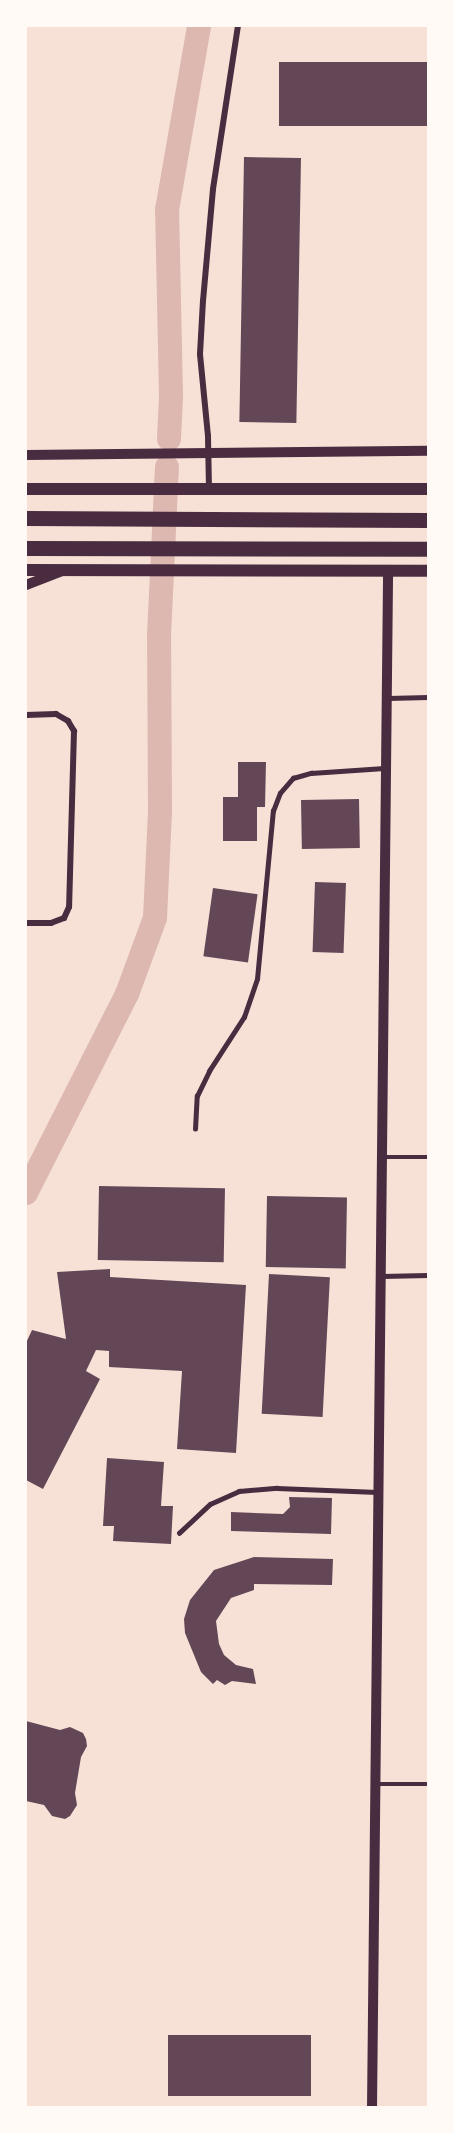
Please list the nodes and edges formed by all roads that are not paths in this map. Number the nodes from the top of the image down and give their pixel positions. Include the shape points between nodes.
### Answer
1 (238, 26) edge
2 (429, 451) edge
3 (209, 453) junction
4 (26, 454) edge
5 (26, 489) edge
6 (207, 489) junction
7 (429, 489) edge
8 (26, 518) edge
9 (429, 520) edge
10 (26, 548) edge
11 (429, 549) edge
12 (26, 570) edge
13 (66, 570) junction
14 (429, 571) edge
15 (388, 572) junction
16 (26, 585) edge
17 (429, 697) edge
18 (388, 698) junction
19 (26, 715) edge
20 (387, 768) junction
21 (26, 922) edge
22 (195, 1129) dead end
23 (383, 1157) junction
24 (429, 1157) edge
25 (429, 1275) edge
26 (382, 1276) junction
27 (380, 1492) junction
28 (179, 1533) dead end
29 (376, 1784) junction
30 (429, 1784) edge
31 (372, 2108) edge

1 - 3 street via 213,189 203,301 200,354
2 - 3 street
3 - 4 street
3 - 6 street
5 - 6 main road
6 - 7 main road
8 - 9 main road
10 - 11 main road
12 - 13 main road
13 - 15 main road
13 - 16 street
14 - 15 main road
15 - 18 street
17 - 18 lane
18 - 20 street
19 - 21 street via 56,714 68,721 74,731 69,907 64,918 51,923
20 - 22 lane via 312,773 293,778 280,793 273,811 257,979 244,1017 197,1096
20 - 23 street
23 - 24 lane
23 - 26 street
25 - 26 lane
26 - 27 street
27 - 28 lane via 277,1488 239,1491 210,1504
27 - 29 street
29 - 30 lane
29 - 31 street

